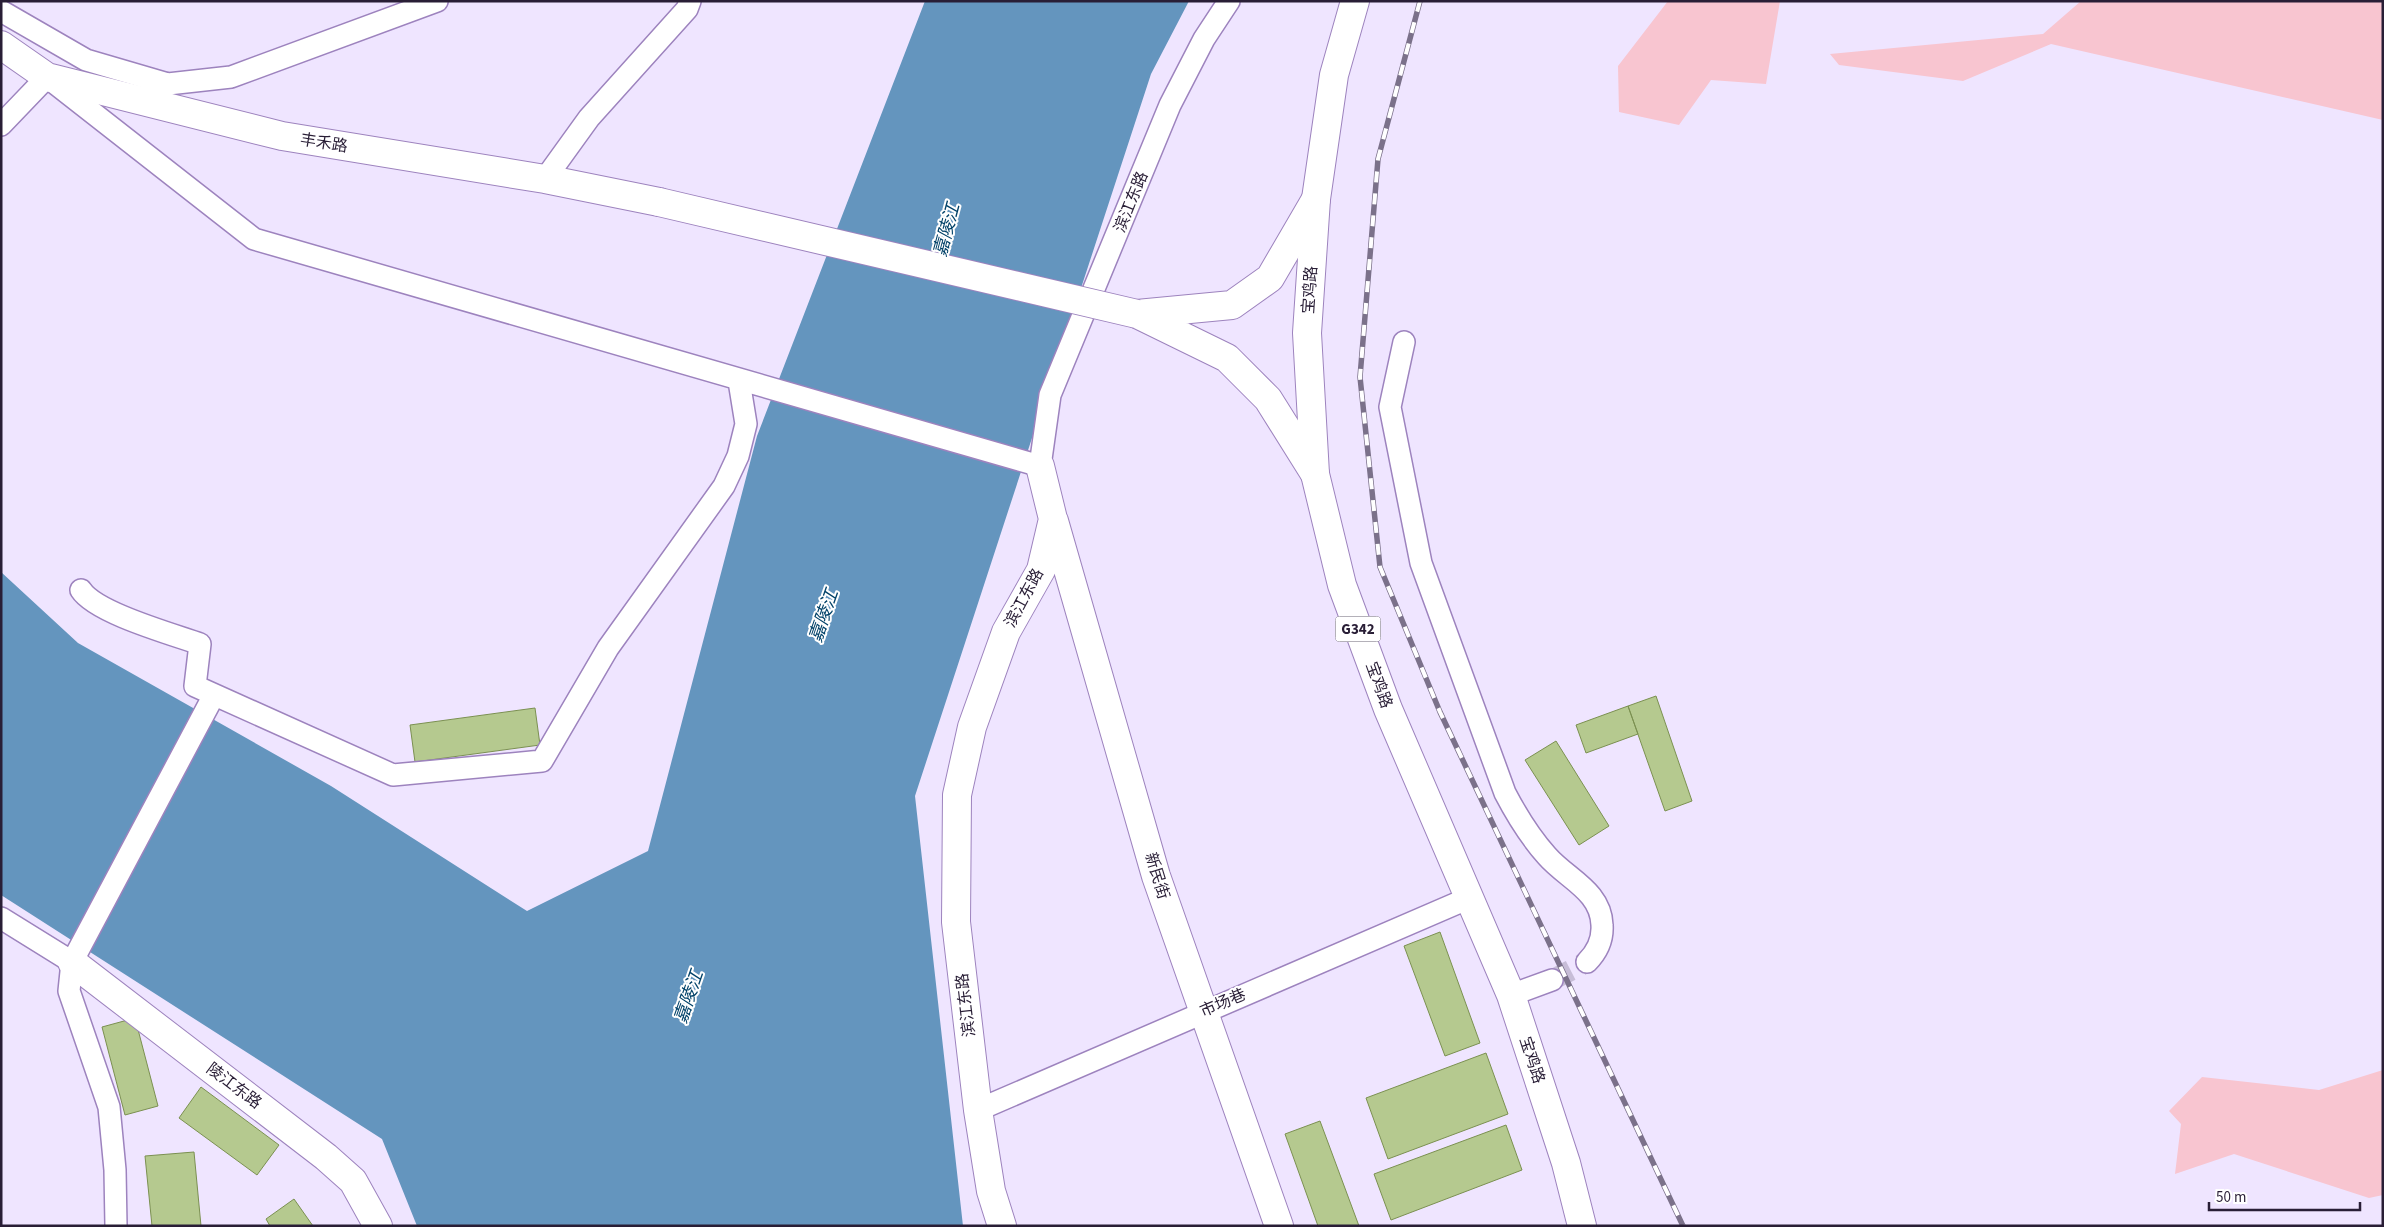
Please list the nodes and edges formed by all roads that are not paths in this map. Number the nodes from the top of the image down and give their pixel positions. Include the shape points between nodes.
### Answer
1 (437, 1) edge
2 (690, 1) edge
3 (1229, 1) edge
4 (1355, 1) edge
5 (1, 11) edge
6 (1, 44) edge
7 (47, 77) junction
8 (1, 125) edge
9 (545, 179) junction
10 (1316, 200) junction
11 (1136, 314) junction
12 (1404, 342) dead end
13 (747, 383) junction
14 (1031, 463) junction
15 (1315, 474) junction
16 (1053, 519) junction
17 (81, 590) dead end
18 (214, 695) junction
19 (1469, 898) junction
20 (1, 918) edge
21 (72, 962) junction
22 (1587, 962) tunnel mouth
23 (1552, 980) tunnel mouth
24 (1511, 995) junction
25 (1203, 1012) junction
26 (978, 1110) junction
27 (116, 1226) edge
28 (378, 1226) edge
29 (1002, 1226) edge
30 (1279, 1226) edge
31 (1582, 1226) edge

1 - 5 street via 231,77 168,84 86,60
2 - 9 street via 687,9 589,118
3 - 14 street, 滨江东路 via 1204,38 1170,104 1050,396
4 - 10 main road, 宝鸡路 / G342 via 1334,75
6 - 7 main road, 丰禾路
7 - 8 street
7 - 9 main road, 丰禾路 via 282,136
7 - 13 street via 254,239
9 - 11 main road, 丰禾路, bridge via 659,202
10 - 11 main road via 1270,278 1232,305
10 - 15 main road, 宝鸡路 / G342 via 1307,333
11 - 15 main road via 1227,358 1268,399
12 - 22 street via 1390,406 1421,563 1505,793 1517,816 1548,858 1586,890 1599,908 1601,941
13 - 14 street
13 - 18 street via 746,424 738,456 724,486 608,648 542,761 393,775
14 - 16 main road, 滨江东路
15 - 19 main road, 宝鸡路 / G342 via 1342,585 1388,709
16 - 25 main road, 新民街 via 1156,876
16 - 26 main road, 滨江东路 via 1041,570 1006,632 972,727 957,795 956,922
17 - 18 street via 86,597 109,611 200,644 195,686
18 - 21 street
19 - 24 main road, 宝鸡路 / G342
19 - 25 street, 市场巷
20 - 21 street
21 - 27 street via 69,991 109,1107
21 - 28 main road, 陵江东路 via 326,1157 353,1181
23 - 24 street
24 - 31 main road, 宝鸡路 / G342 via 1566,1163
25 - 26 street, 市场巷
25 - 30 main road, 新民街
26 - 29 main road, 滨江东路 via 991,1190

